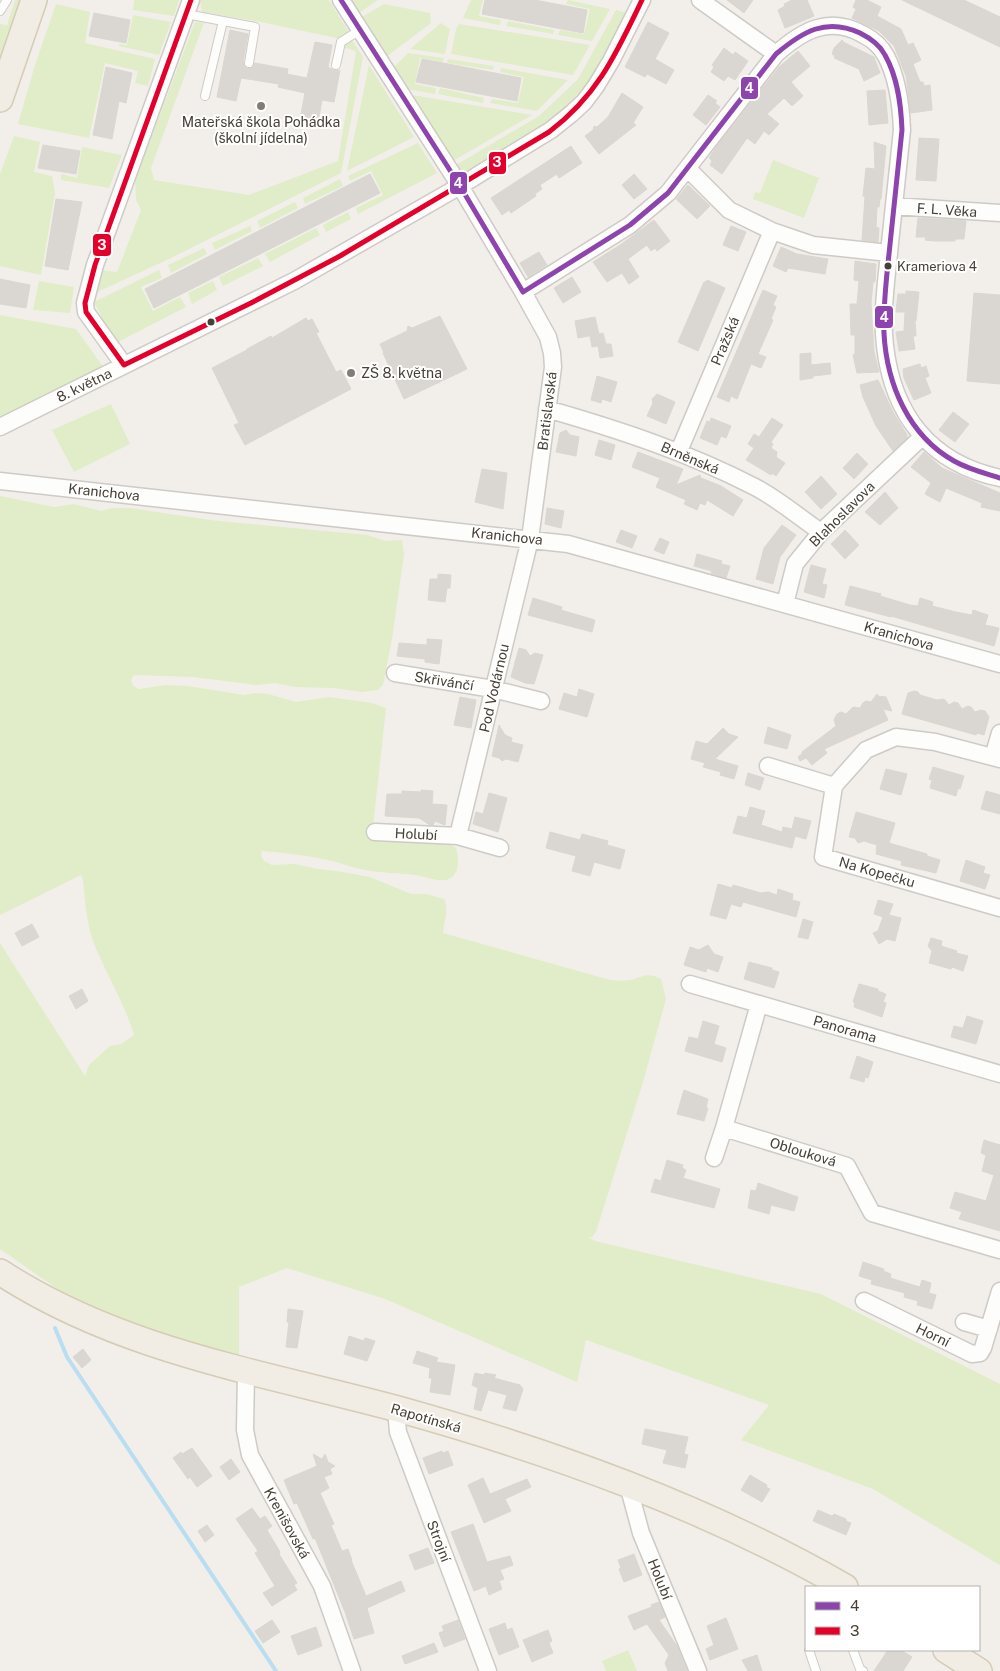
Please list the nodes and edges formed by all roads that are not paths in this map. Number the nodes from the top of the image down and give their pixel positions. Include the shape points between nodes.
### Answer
1 (7, 0) edge
2 (34, 0) edge
3 (341, 0) edge
4 (642, 0) edge
5 (700, 0) edge
6 (189, 7) edge
7 (0, 10) edge
8 (223, 21) junction
9 (360, 30) junction
10 (776, 54) junction
11 (249, 63) dead end
12 (336, 66) dead end
13 (205, 96) dead end
14 (0, 98) edge
15 (688, 169) junction
16 (460, 186) junction
17 (894, 206) junction
18 (1000, 214) edge
19 (772, 231) junction
20 (890, 253) junction
21 (523, 292) junction
22 (124, 365) junction
23 (547, 409) junction
24 (0, 427) edge
25 (922, 437) junction
26 (679, 451) junction
27 (1000, 478) edge
28 (0, 481) edge
29 (821, 532) junction
30 (530, 539) junction
31 (785, 604) junction
32 (1000, 664) edge
33 (395, 673) dead end
34 (494, 689) junction
35 (541, 701) dead end
36 (1000, 733) edge
37 (997, 758) edge
38 (768, 766) dead end
39 (834, 786) junction
40 (375, 832) dead end
41 (458, 836) junction
42 (500, 848) dead end
43 (1000, 908) edge
44 (690, 984) dead end
45 (759, 1004) junction
46 (1000, 1074) edge
47 (724, 1128) junction
48 (714, 1158) dead end
49 (1000, 1250) edge
50 (0, 1272) edge
51 (1000, 1291) edge
52 (864, 1300) dead end
53 (964, 1322) dead end
54 (989, 1329) junction
55 (246, 1372) junction
56 (396, 1409) junction
57 (628, 1484) junction
58 (843, 1586) edge
59 (810, 1651) edge
60 (853, 1651) edge
61 (948, 1651) edge
62 (814, 1667) edge
63 (352, 1671) edge
64 (488, 1671) edge
65 (698, 1671) edge
66 (821, 1671) edge
67 (863, 1671) edge
68 (979, 1671) edge

1 - 7 lane
2 - 14 main road
3 - 9 street, Bratislavská
4 - 16 street, 8. května via 611,62 584,102 551,130
5 - 10 street
6 - 8 lane
6 - 22 street via 95,264 85,303 86,312
8 - 11 lane via 255,27
8 - 13 lane
9 - 12 lane via 341,42
9 - 16 street, Bratislavská
10 - 15 street
10 - 17 street via 792,40 826,26 848,27 872,40 886,55 902,111
15 - 19 street via 729,210
15 - 21 street via 668,193 630,225
16 - 21 street, Bratislavská
16 - 22 street, 8. května via 294,281
17 - 18 street, F. L. Věka
17 - 20 street
19 - 20 street via 813,245
19 - 26 street, Pražská
20 - 25 street via 885,344 897,395 904,412
21 - 23 street, Bratislavská via 548,338 552,353
22 - 24 street, 8. května
23 - 26 street, Brněnská
23 - 30 street, Bratislavská
25 - 27 street via 965,467
25 - 29 street, Blahoslavova
26 - 29 street, Brněnská via 756,488
28 - 30 street, Kranichova
29 - 31 street, Blahoslavova via 795,564
30 - 31 street, Kranichova via 568,544
30 - 34 street, Pod Vodárnou
31 - 32 street, Kranichova
33 - 34 street, Skřivánčí
34 - 35 street, Skřivánčí
34 - 41 street, Pod Vodárnou
36 - 37 street
37 - 39 street via 935,742 896,737 866,750
38 - 39 street
39 - 43 street, Na Kopečku via 823,857
40 - 41 street, Holubí
41 - 42 street, Holubí
44 - 45 street, Panorama
45 - 46 street, Panorama
45 - 47 street
47 - 48 street
47 - 49 street, Oblouková via 847,1166 872,1213
50 - 55 main road, Rapotínská via 79,1316 132,1337
51 - 54 street, Horní
52 - 54 street, Horní via 972,1354 980,1353
53 - 54 street, Horní
55 - 56 main road, Rapotínská
55 - 63 street, Krenišovská via 245,1430 250,1455 322,1586
56 - 57 main road, Rapotínská via 506,1441
56 - 64 street, Strojní via 398,1432
57 - 58 main road, Rapotínská via 757,1541
57 - 65 street, Holubí via 641,1533
59 - 62 lane
60 - 67 lane
61 - 68 main road
62 - 66 lane

